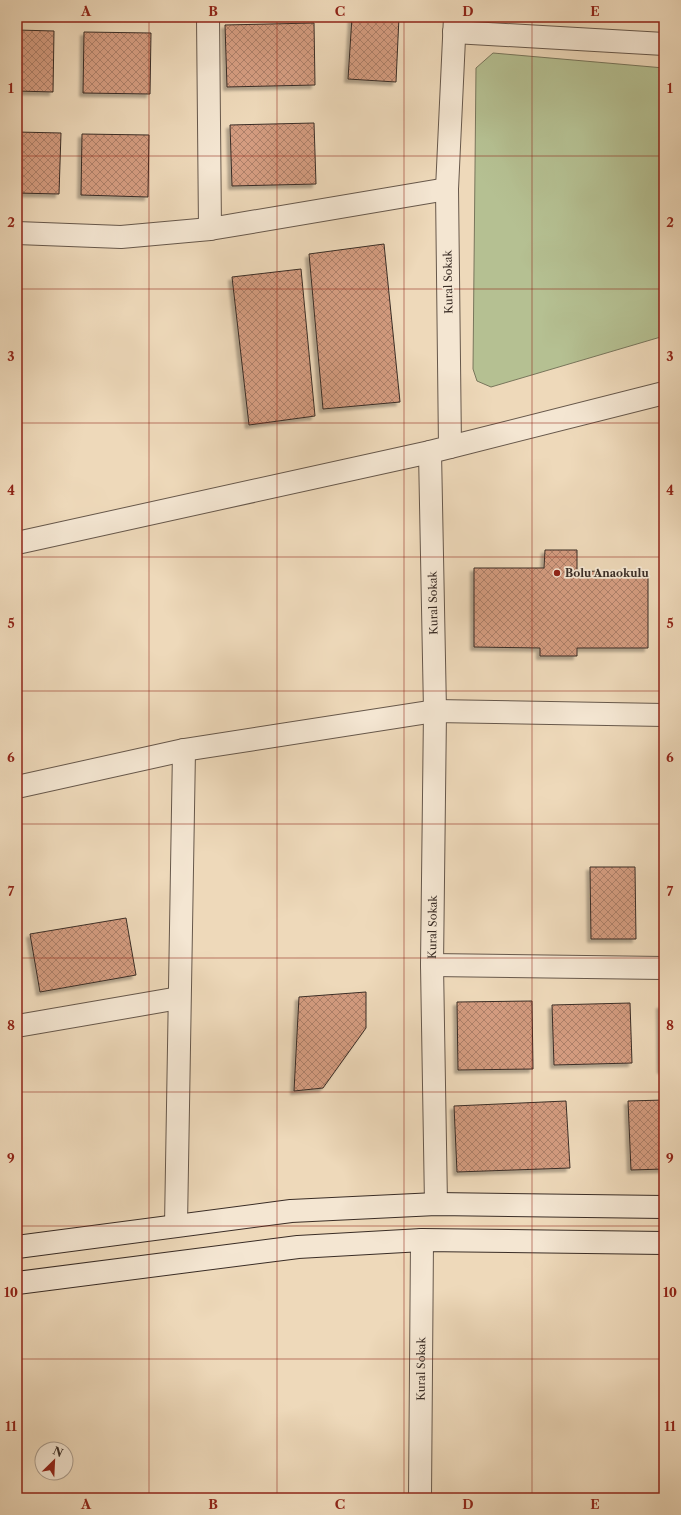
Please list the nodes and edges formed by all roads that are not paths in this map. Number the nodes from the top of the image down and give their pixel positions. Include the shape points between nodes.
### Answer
1 (208, 17) edge
2 (454, 24) edge
3 (664, 44) edge
4 (447, 189) junction
5 (210, 229) junction
6 (17, 233) edge
7 (664, 392) edge
8 (440, 449) junction
9 (17, 543) edge
10 (435, 711) junction
11 (664, 715) edge
12 (184, 750) junction
13 (17, 787) edge
14 (432, 965) junction
15 (664, 968) edge
16 (179, 998) junction
17 (17, 1026) edge
18 (436, 1204) junction
19 (664, 1207) edge
20 (176, 1225) junction
21 (422, 1240) junction
22 (664, 1243) edge
23 (17, 1247) edge
24 (17, 1282) edge
25 (420, 1498) edge

1 - 5 street
2 - 3 street
2 - 4 street, Kural Sokak
4 - 5 street
4 - 8 street, Kural Sokak
5 - 6 street via 120,237
7 - 8 street
8 - 9 street
8 - 10 street, Kural Sokak
10 - 11 street
10 - 12 street
10 - 14 street, Kural Sokak
12 - 13 street
12 - 16 street
14 - 15 street
14 - 18 street, Kural Sokak
16 - 17 street
16 - 20 street
18 - 19 street
18 - 20 street via 291,1211
20 - 23 street
21 - 22 street
21 - 24 street via 298,1247
21 - 25 street, Kural Sokak

